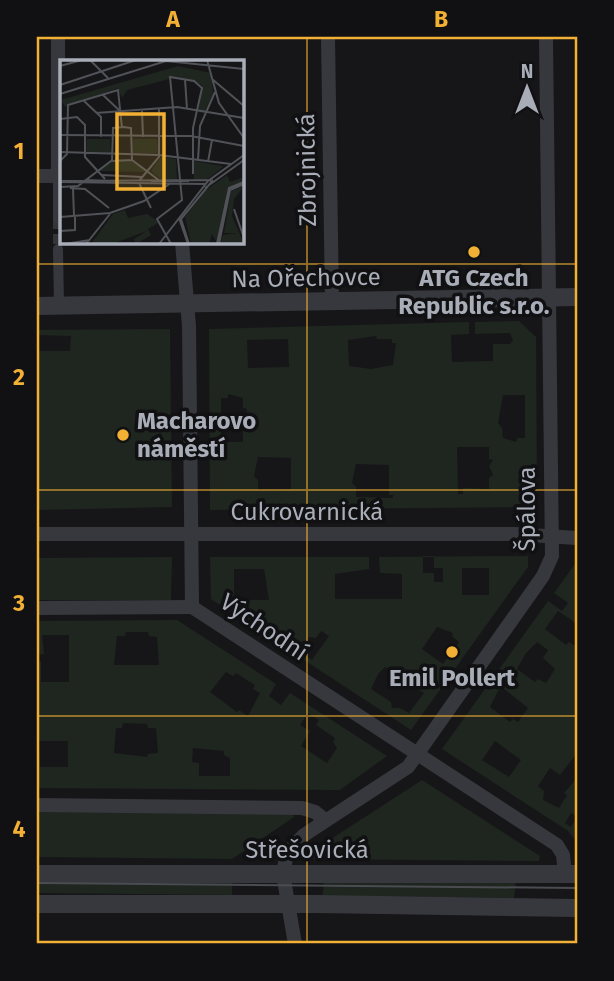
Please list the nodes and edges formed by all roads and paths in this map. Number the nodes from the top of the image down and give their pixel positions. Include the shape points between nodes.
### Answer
1 (58, 37) edge
2 (328, 37) edge
3 (546, 37) edge
4 (37, 176) edge
5 (60, 176) edge
6 (58, 219) dead end
7 (182, 243) edge
8 (58, 249) tunnel mouth
9 (577, 297) edge
10 (548, 298) junction
11 (332, 302) junction
12 (37, 306) edge
13 (59, 306) junction
14 (187, 306) junction
15 (37, 534) edge
16 (191, 535) junction
17 (552, 535) junction
18 (577, 538) edge
19 (192, 607) junction
20 (37, 608) edge
21 (417, 755) junction
22 (37, 805) edge
23 (325, 820) junction
24 (37, 874) edge
25 (284, 874) junction
26 (571, 874) edge
27 (37, 904) edge
28 (287, 904) junction
29 (577, 908) edge
30 (295, 944) edge

1 - 5 street
2 - 11 street, Zbrojnická
3 - 10 street, Špálova
4 - 5 street
5 - 6 street
7 - 14 street, Východní
8 - 13 street
9 - 10 street, Na Ořechovce
10 - 11 street, Na Ořechovce
10 - 17 street, Špálova
11 - 14 street, Na Ořechovce
12 - 13 street, Na Ořechovce
13 - 14 street, Na Ořechovce
14 - 16 street, Východní
15 - 16 street, Cukrovarnická
16 - 17 street, Cukrovarnická
16 - 19 street, Východní
17 - 18 street, Cukrovarnická
17 - 21 street, Špálova via 552,556 543,576
19 - 20 street
19 - 21 street, Východní
21 - 23 street, Špálova via 408,766
21 - 26 street, Východní via 557,845
22 - 23 street, Střešovická via 302,808
23 - 25 street, Špálova via 292,845
24 - 25 street, Střešovická
25 - 26 street, Střešovická
25 - 28 street
27 - 28 street
28 - 29 street
28 - 30 street

